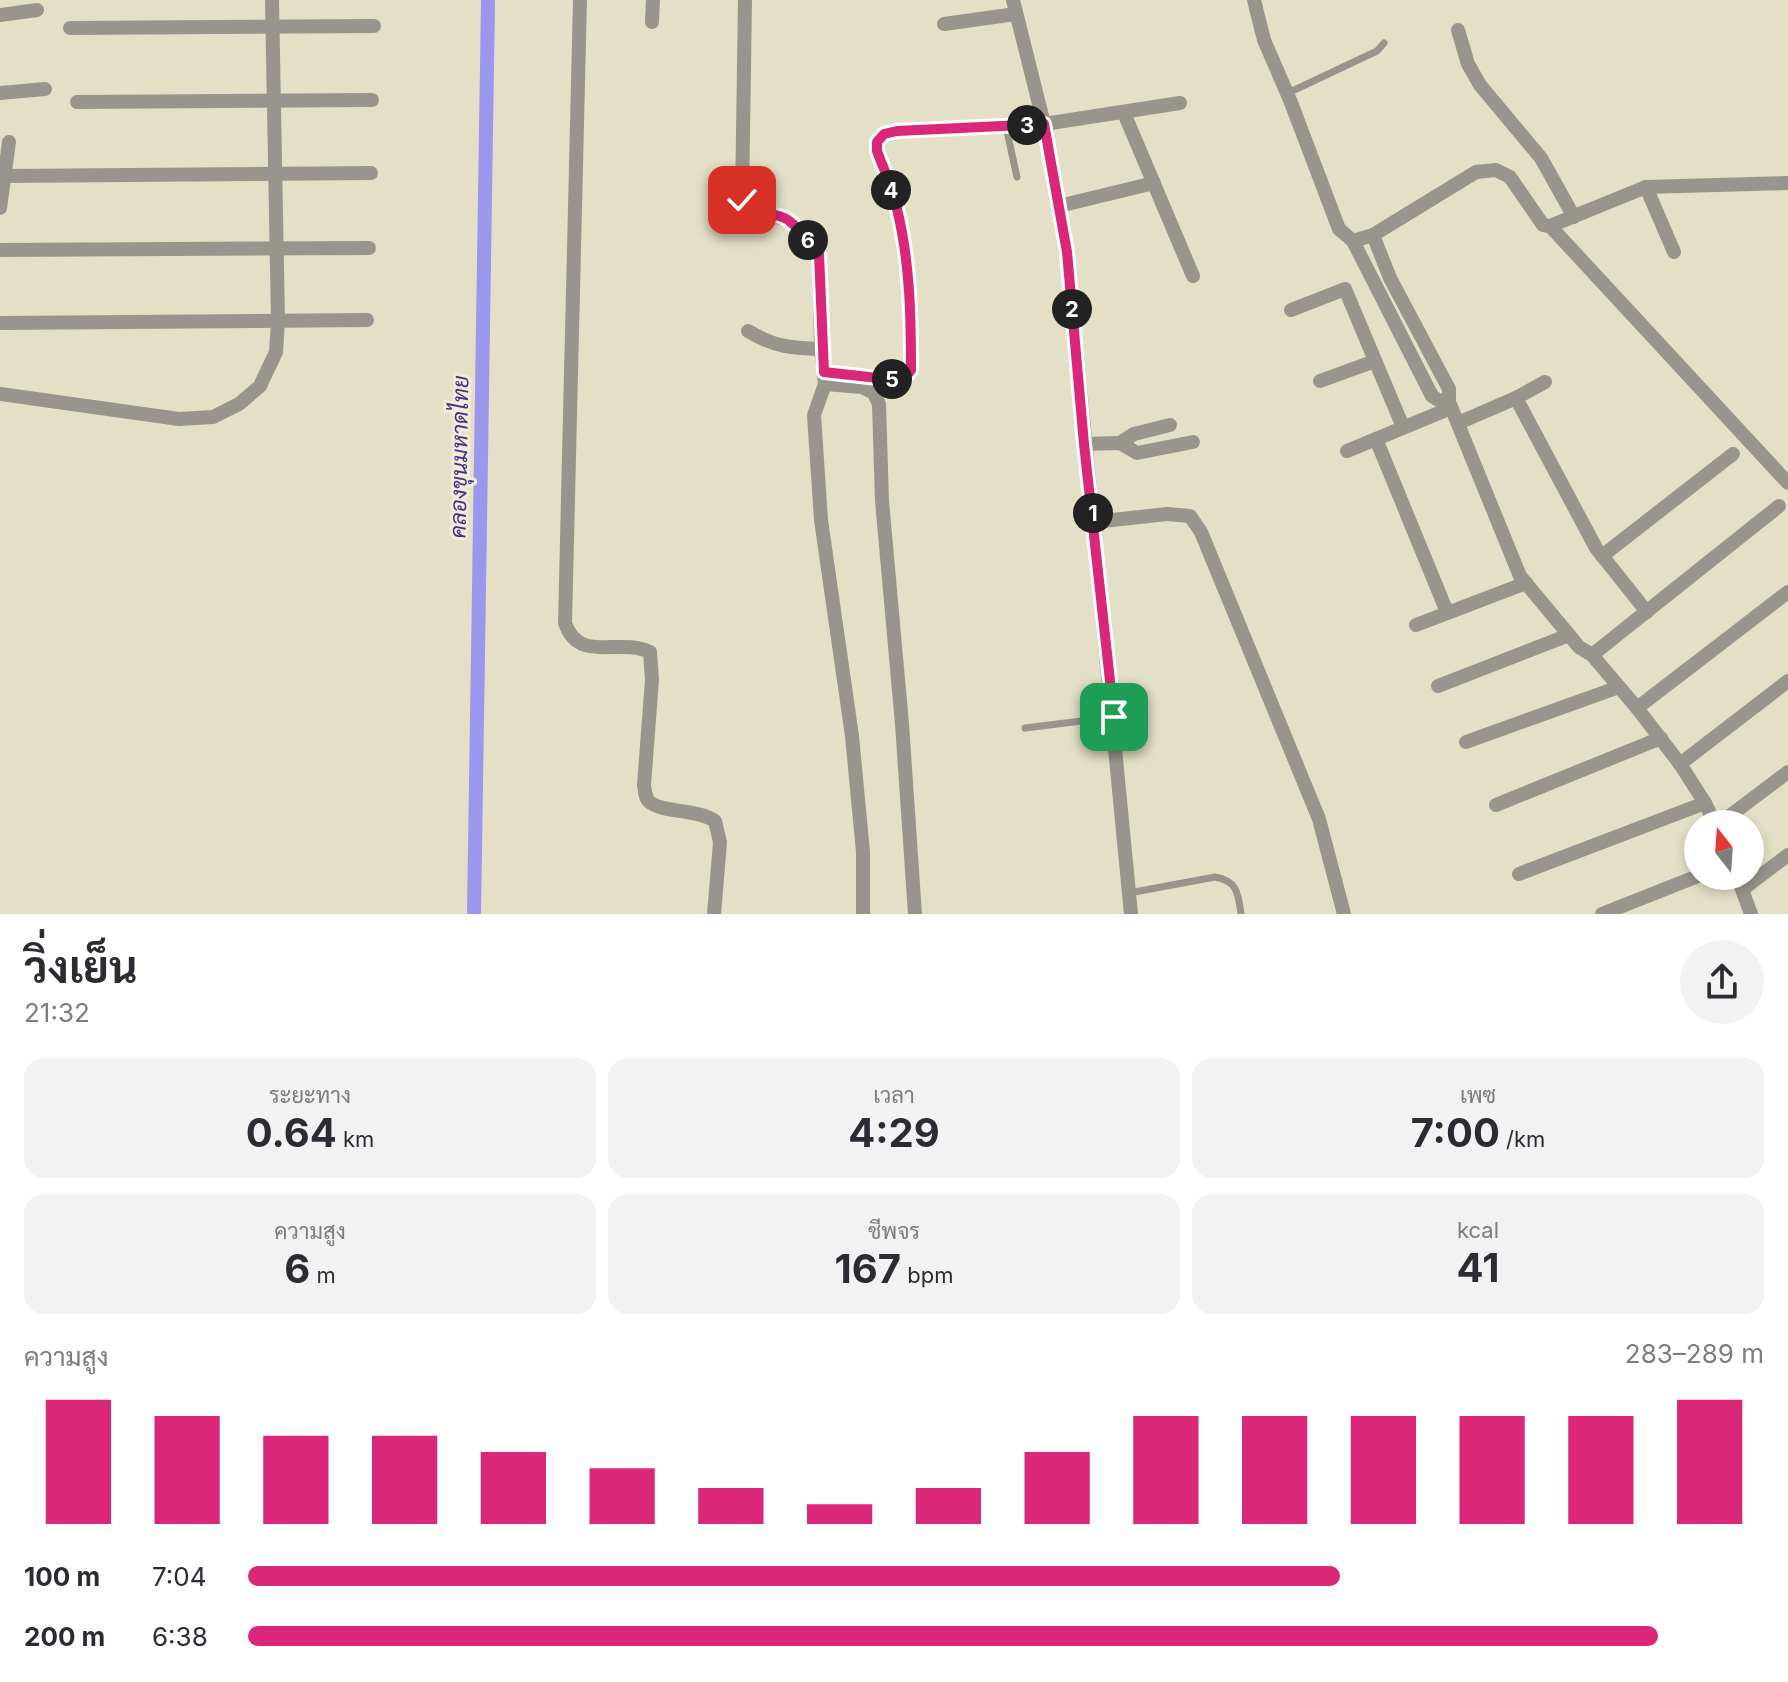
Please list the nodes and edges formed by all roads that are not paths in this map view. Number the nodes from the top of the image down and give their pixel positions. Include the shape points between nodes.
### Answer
1 (272, 0) edge
2 (580, 0) edge
3 (653, 0) edge
4 (745, 0) edge
5 (1254, 0) edge
6 (1014, 7) edge
7 (37, 10) dead end
8 (0, 15) edge
9 (652, 22) dead end
10 (944, 24) dead end
11 (374, 26) dead end
12 (273, 27) junction
13 (70, 28) dead end
14 (1458, 30) dead end
15 (1384, 43) dead end
16 (45, 89) dead end
17 (0, 93) edge
18 (1288, 93) junction
19 (372, 100) dead end
20 (274, 101) junction
21 (77, 102) dead end
22 (1180, 103) dead end
23 (1124, 113) junction
24 (1044, 124) junction
25 (1006, 127) junction
26 (9, 142) dead end
27 (371, 173) dead end
28 (275, 174) junction
29 (4, 176) junction
30 (1017, 177) dead end
31 (1154, 183) junction
32 (1788, 183) edge
33 (1646, 187) junction
34 (1059, 206) junction
35 (0, 208) edge
36 (1574, 217) junction
37 (1550, 226) junction
38 (1373, 235) junction
39 (1353, 241) junction
40 (276, 248) junction
41 (369, 248) dead end
42 (0, 250) edge
43 (1674, 252) dead end
44 (1193, 276) dead end
45 (1394, 285) junction
46 (1380, 294) junction
47 (1291, 310) dead end
48 (367, 320) dead end
49 (278, 321) junction
50 (0, 323) edge
51 (748, 331) dead end
52 (821, 349) junction
53 (1375, 361) junction
54 (824, 378) junction
55 (1320, 381) dead end
56 (1545, 382) dead end
57 (0, 394) edge
58 (1516, 398) junction
59 (1450, 405) junction
60 (1458, 423) junction
61 (1170, 425) dead end
62 (1403, 427) junction
63 (1376, 439) junction
64 (1193, 442) dead end
65 (1120, 443) junction
66 (1084, 444) junction
67 (1347, 451) dead end
68 (1733, 454) dead end
69 (1788, 483) edge
70 (1779, 506) dead end
71 (1094, 522) junction
72 (1602, 556) junction
73 (1526, 583) junction
74 (1788, 592) edge
75 (1447, 612) junction
76 (1647, 612) junction
77 (1416, 625) dead end
78 (1569, 635) junction
79 (1592, 655) junction
80 (1788, 681) edge
81 (1438, 686) dead end
82 (1619, 687) junction
83 (1637, 708) junction
84 (1114, 717) junction
85 (1025, 728) dead end
86 (1661, 738) junction
87 (1466, 742) dead end
88 (1680, 764) junction
89 (1788, 772) edge
90 (1705, 803) junction
91 (1496, 805) dead end
92 (1709, 810) edge
93 (1736, 810) edge
94 (1787, 857) edge
95 (1764, 869) edge
96 (1519, 874) dead end
97 (1684, 882) edge
98 (1743, 890) edge
99 (1129, 893) junction
100 (714, 914) edge
101 (863, 914) edge
102 (915, 914) edge
103 (1131, 914) edge
104 (1241, 914) edge
105 (1344, 914) edge
106 (1602, 914) edge
107 (1751, 914) edge

1 - 12 street
2 - 100 street via 565,623 569,635 583,646 650,652 646,797 653,804 715,821 720,842
3 - 9 street
4 - 52 street via 742,200 753,213 787,219 819,254
5 - 18 street via 1264,40
6 - 10 street
6 - 24 street
7 - 8 street
11 - 12 street
12 - 13 street
12 - 20 street
14 - 36 street via 1480,85 1541,158
15 - 18 lane
16 - 17 street
18 - 39 street via 1339,229
19 - 20 street
20 - 21 street
20 - 28 street
22 - 23 street
23 - 24 street
23 - 31 street
24 - 25 street
24 - 34 street
25 - 30 lane
25 - 54 street via 897,131 877,142 905,254 911,370 896,380
26 - 29 street
27 - 28 street
28 - 29 street
28 - 40 street
29 - 35 street
31 - 34 street
31 - 44 street
32 - 33 street
33 - 36 street
33 - 43 street
34 - 66 street
36 - 37 street
37 - 38 street via 1543,225 1510,177 1496,170 1476,172
37 - 69 street
38 - 39 street
38 - 45 street
39 - 46 street
40 - 41 street
40 - 42 street
40 - 49 street
45 - 46 street
45 - 59 street via 1449,389
46 - 59 street via 1432,396
47 - 53 street via 1345,289
48 - 49 street
49 - 50 street
49 - 57 street via 276,352 260,386 213,417 179,419
51 - 52 street via 786,348
52 - 54 street
53 - 55 street
53 - 62 street
54 - 101 street via 814,415 821,520 852,736
54 - 102 street via 862,387 874,393 879,404
56 - 58 street
58 - 60 street
58 - 72 street
59 - 60 street
59 - 62 street
60 - 73 street
61 - 65 street
62 - 63 street
63 - 67 street
63 - 75 street
64 - 65 street via 1137,453
65 - 66 street
66 - 71 street
68 - 72 street
70 - 76 street
71 - 84 street
71 - 105 street via 1190,516 1201,532 1319,819
72 - 76 street
73 - 75 street
73 - 78 street
74 - 83 street
75 - 77 street
76 - 79 street
78 - 79 street
78 - 81 street
79 - 82 street
80 - 88 street
82 - 83 street
82 - 87 street
83 - 86 street
84 - 85 lane
84 - 99 street
86 - 88 street
86 - 91 street
88 - 90 street
89 - 93 street
90 - 92 street
90 - 96 street
94 - 95 street
97 - 106 street
98 - 107 street
99 - 103 street
99 - 104 lane via 1227,879 1236,887

